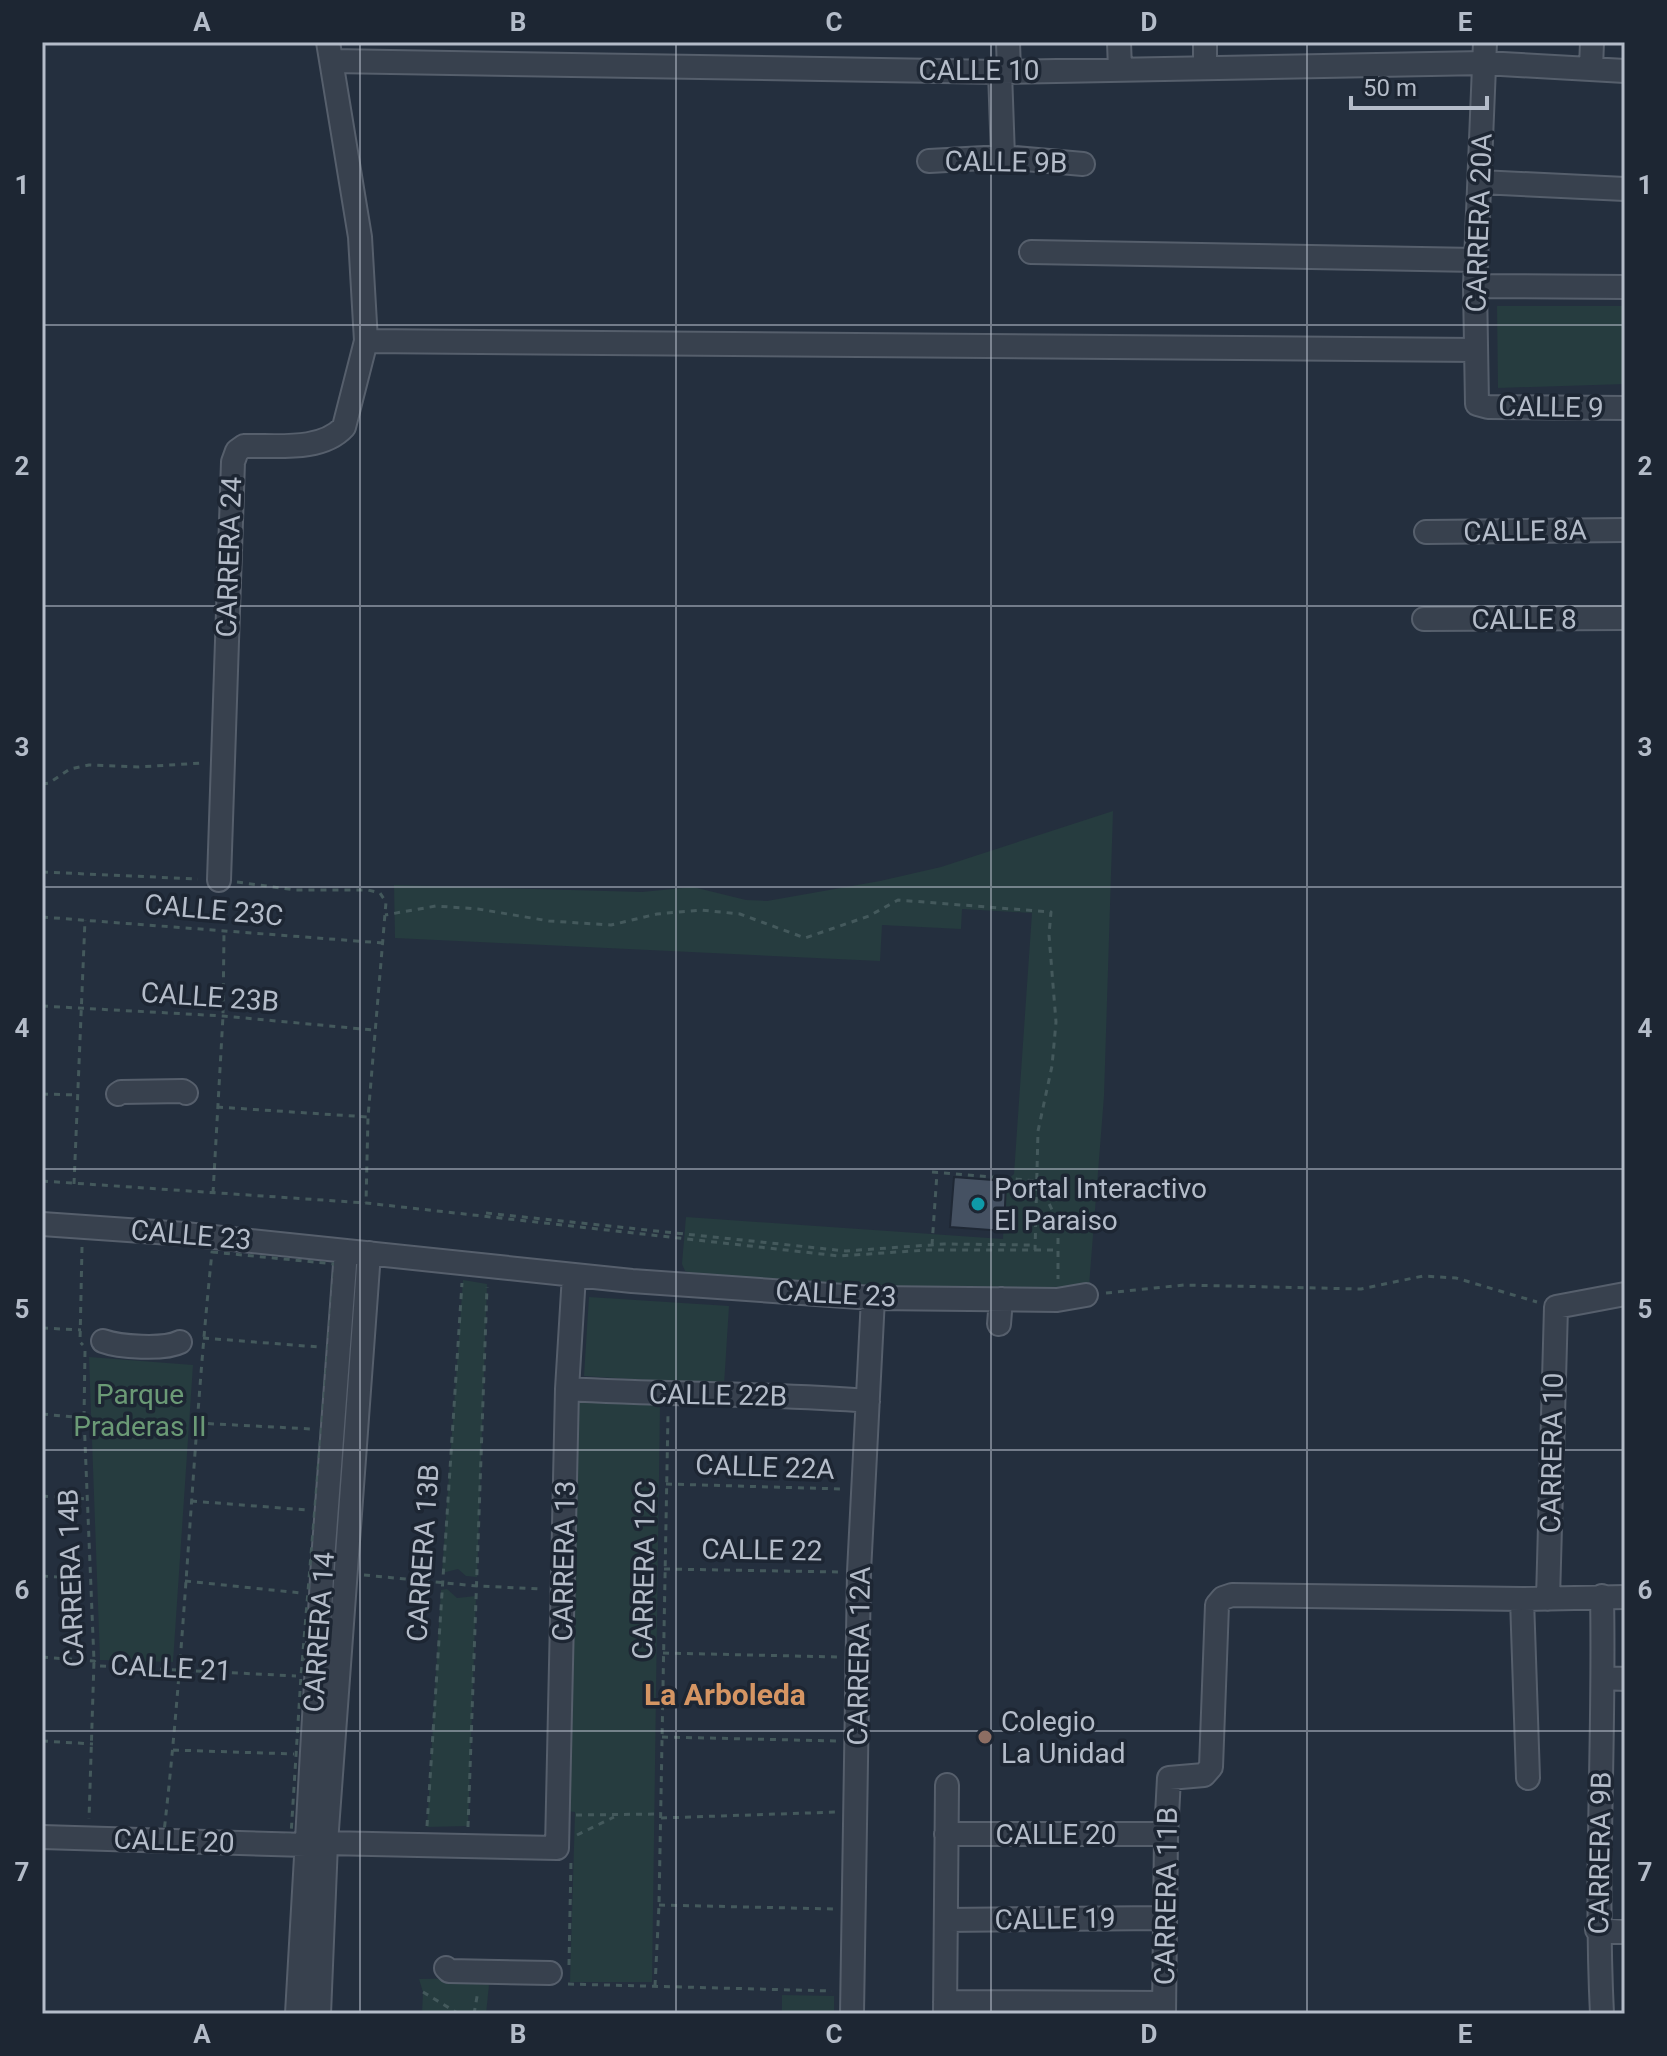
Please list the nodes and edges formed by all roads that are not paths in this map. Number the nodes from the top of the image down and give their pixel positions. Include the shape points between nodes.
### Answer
1 (1008, 42) edge
2 (1119, 42) edge
3 (1205, 42) edge
4 (1592, 42) edge
5 (330, 52) edge
6 (1484, 52) edge
7 (1205, 67) junction
8 (1591, 68) junction
9 (1120, 69) junction
10 (1004, 71) junction
11 (1625, 71) edge
12 (1003, 157) junction
13 (929, 161) dead end
14 (1083, 164) dead end
15 (1480, 182) junction
16 (1625, 189) edge
17 (1031, 252) dead end
18 (1476, 260) junction
19 (1475, 286) junction
20 (1625, 287) edge
21 (366, 341) junction
22 (1476, 350) junction
23 (1477, 404) joint
24 (1625, 408) edge
25 (1625, 530) edge
26 (1426, 532) dead end
27 (1625, 618) edge
28 (1424, 619) dead end
29 (219, 880) dead end
30 (186, 1093) dead end
31 (118, 1094) dead end
32 (42, 1224) edge
33 (346, 1251) junction
34 (369, 1253) junction
35 (574, 1275) junction
36 (1625, 1294) edge
37 (1086, 1295) road end
38 (873, 1298) junction
39 (1001, 1299) junction
40 (999, 1324) dead end
41 (103, 1341) dead end
42 (180, 1342) dead end
43 (567, 1389) junction
44 (868, 1401) junction
45 (1602, 1596) junction
46 (1625, 1597) edge
47 (1522, 1599) junction
48 (1548, 1599) junction
49 (1614, 1678) edge
50 (1528, 1778) dead end
51 (947, 1785) dead end
52 (946, 1834) junction
53 (1166, 1834) junction
54 (42, 1837) edge
55 (562, 1843) joint
56 (316, 1844) junction
57 (1164, 1918) junction
58 (946, 1920) junction
59 (1597, 1930) junction
60 (1625, 1932) edge
61 (446, 1968) dead end
62 (562, 1973) road end
63 (852, 2003) edge
64 (945, 2008) edge
65 (1164, 2009) edge
66 (297, 2014) edge
67 (319, 2014) edge
68 (1602, 2014) edge

1 - 10 street
2 - 9 street
3 - 7 street
4 - 8 street
5 - 10 street, CALLE 10
5 - 21 street, CARRERA 24 via 360,237
6 - 7 street, CALLE 10
6 - 8 street, CALLE 10
6 - 15 street, CARRERA 20A
7 - 9 street, CALLE 10
8 - 11 street, CALLE 10
9 - 10 street, CALLE 10
10 - 12 street
12 - 13 street, CALLE 9B
12 - 14 street, CALLE 9B
15 - 16 street
15 - 18 street, CARRERA 20A
17 - 18 street
18 - 19 street, CARRERA 20A
19 - 20 street
19 - 22 street, CARRERA 20A
21 - 22 street
21 - 29 street, CARRERA 24 via 344,427 334,437 318,443 244,446 233,462
22 - 23 street, CARRERA 20A
23 - 24 street, CALLE 9
25 - 26 street, CALLE 8A
27 - 28 street, CALLE 8
30 - 31 street
32 - 33 street, CALLE 23
33 - 34 street, CALLE 23
33 - 56 street, CARRERA 14 via 322,1574
34 - 35 street, CALLE 23
34 - 56 street, CARRERA 14
35 - 38 street, CALLE 23
35 - 43 street, CARRERA 13
36 - 48 street, CARRERA 10 via 1556,1307
37 - 39 street, CALLE 23
38 - 39 street, CALLE 23
38 - 44 street, CARRERA 12A
39 - 40 street
41 - 42 street via 138,1346
43 - 44 street, CALLE 22B
43 - 55 street, CARRERA 13
44 - 63 street, CARRERA 12A via 859,1572
45 - 46 street
45 - 48 street
45 - 49 street, CARRERA 9B
47 - 48 street
47 - 50 street
47 - 53 street, CARRERA 11B via 1223,1598 1217,1605 1214,1758 1204,1775 1169,1778
49 - 59 street, CARRERA 9B
51 - 52 street
52 - 53 street, CALLE 20
52 - 58 street
53 - 57 street, CARRERA 11B
54 - 56 street, CALLE 20
55 - 56 street, CALLE 20
56 - 66 street, CARRERA 14
56 - 67 street, CARRERA 14
57 - 58 street, CALLE 19
57 - 65 street, CARRERA 11B
58 - 64 street
59 - 60 street
59 - 68 street, CARRERA 9B
61 - 62 street
64 - 65 street

